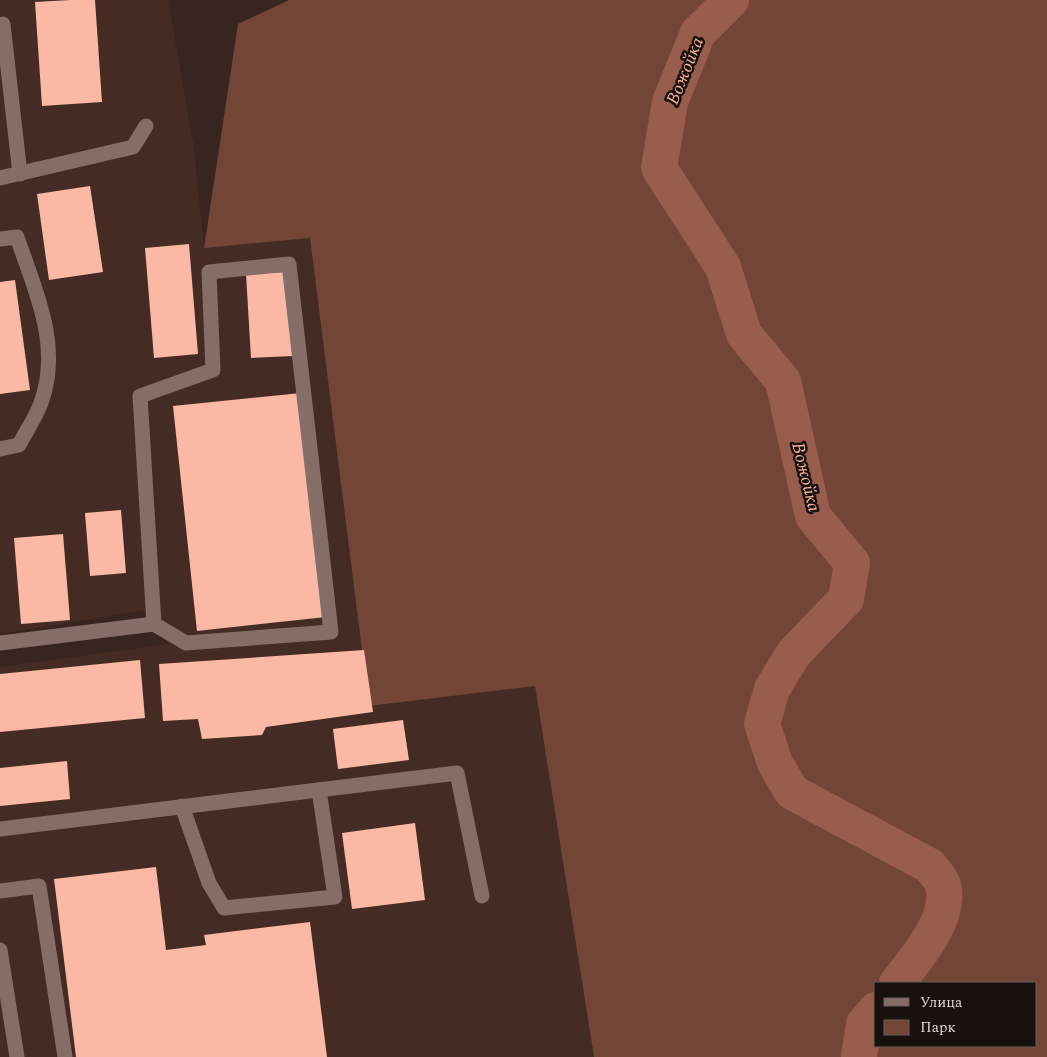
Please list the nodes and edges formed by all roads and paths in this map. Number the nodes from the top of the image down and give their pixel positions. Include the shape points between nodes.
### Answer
1 (3, 24) dead end
2 (146, 126) dead end
3 (20, 174) junction
4 (0, 178) edge
5 (0, 239) edge
6 (0, 449) edge
7 (154, 624) junction
8 (0, 643) edge
9 (319, 790) junction
10 (182, 806) junction
11 (0, 828) edge
12 (0, 891) edge
13 (482, 896) dead end
14 (0, 950) edge
15 (16, 1057) edge
16 (65, 1057) edge

1 - 3 lane
2 - 3 lane via 133,146
3 - 4 lane
5 - 6 lane via 17,237 47,325 49,369 42,401 19,445
7 - 7 lane via 140,396 213,370 209,272 289,264 332,632 186,643
7 - 8 lane
9 - 10 lane
9 - 10 lane via 335,897 224,908 208,883
9 - 13 lane via 457,773
10 - 11 lane
12 - 16 lane via 39,886
14 - 15 lane

